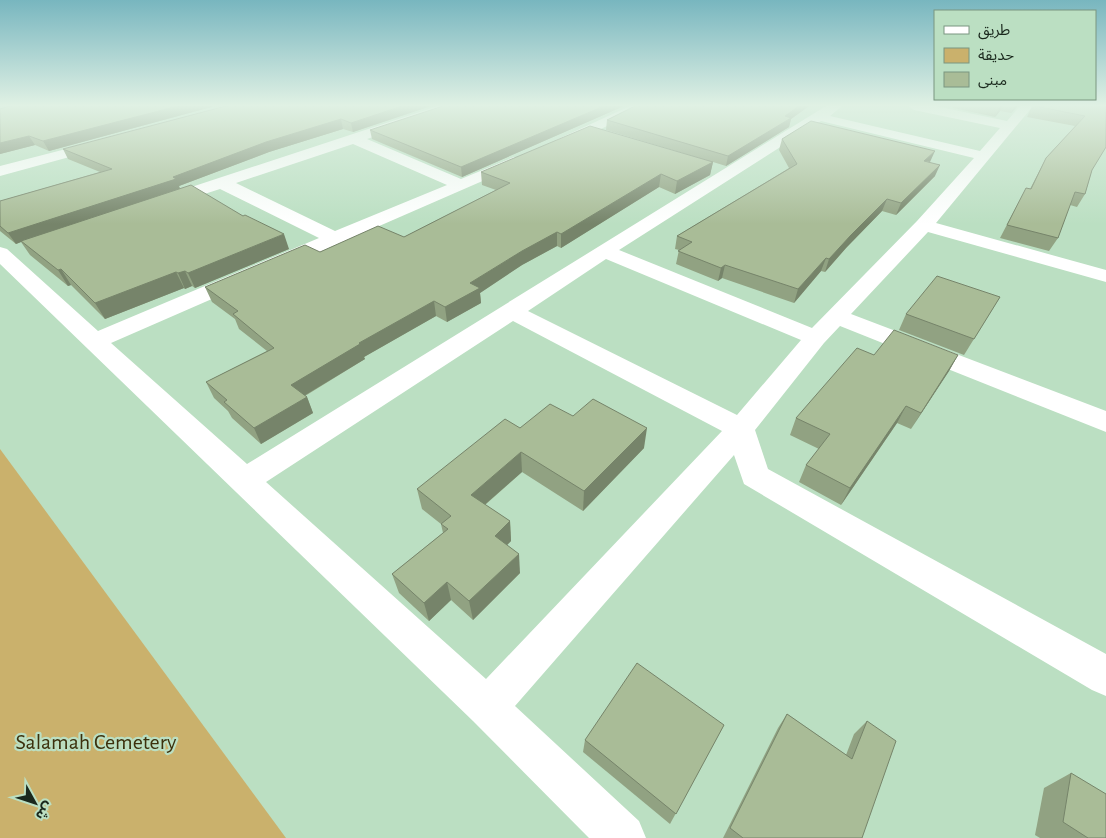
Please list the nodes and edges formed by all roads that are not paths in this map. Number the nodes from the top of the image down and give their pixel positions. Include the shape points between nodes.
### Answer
1 (95, 145) edge
2 (336, 145) edge
3 (368, 145) edge
4 (554, 145) edge
5 (765, 145) edge
6 (945, 145) edge
7 (994, 145) edge
8 (547, 148) edge
9 (530, 156) edge
10 (984, 156) junction
11 (0, 171) edge
12 (222, 183) junction
13 (462, 185) junction
14 (149, 208) edge
15 (924, 225) junction
16 (334, 238) junction
17 (604, 251) junction
18 (8, 253) edge
19 (1106, 276) edge
20 (512, 312) junction
21 (838, 317) junction
22 (816, 338) junction
23 (95, 341) junction
24 (1106, 422) edge
25 (741, 429) junction
26 (244, 481) junction
27 (1106, 676) edge
28 (487, 707) junction
29 (622, 838) edge

1 - 11 street
2 - 12 street
3 - 13 street
4 - 8 street
5 - 17 street via 718,170
6 - 10 street
7 - 10 street
9 - 13 street
10 - 15 street
12 - 14 street
12 - 16 street
13 - 16 street
15 - 19 street
15 - 21 street
16 - 23 street
17 - 20 street
17 - 22 street
18 - 23 street
20 - 25 street
20 - 26 street
21 - 22 street
21 - 24 street
22 - 25 street
23 - 26 street
25 - 27 street via 755,476
25 - 28 street
26 - 28 street
28 - 29 street

